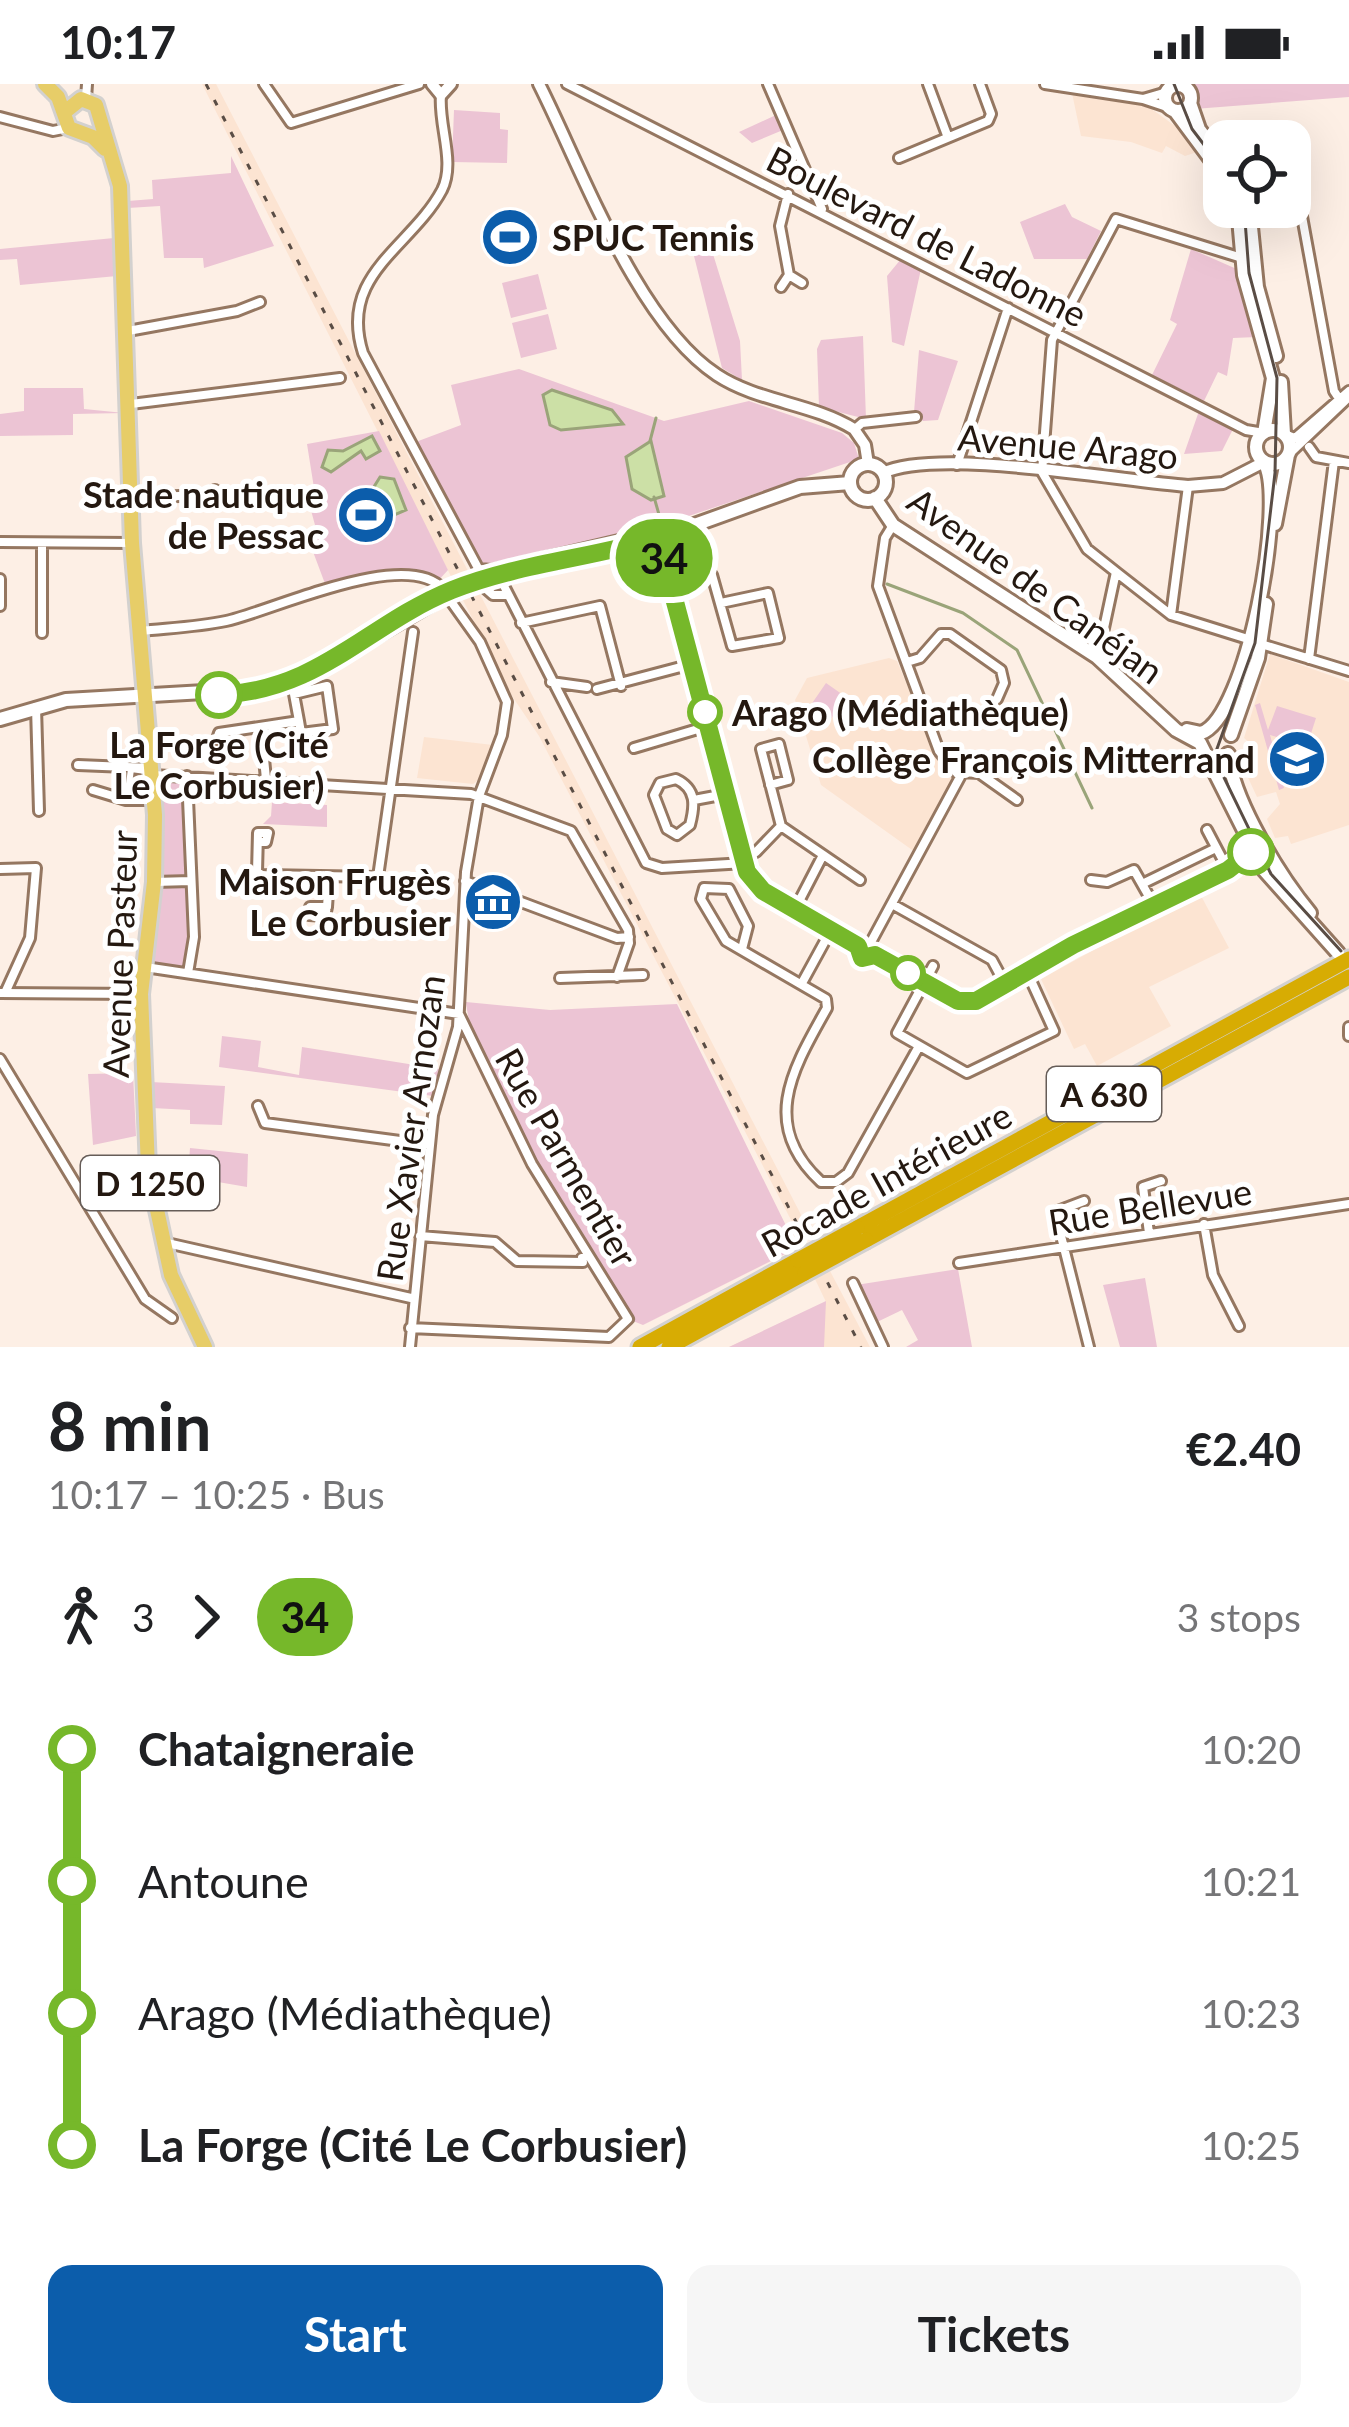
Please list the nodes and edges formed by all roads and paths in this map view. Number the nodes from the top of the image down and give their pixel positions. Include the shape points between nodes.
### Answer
1 (45, 84) edge
2 (264, 84) edge
3 (451, 84) edge
4 (567, 84) edge
5 (768, 84) edge
6 (928, 84) edge
7 (980, 84) edge
8 (1045, 84) edge
9 (543, 85) edge
10 (1173, 86) edge
11 (429, 87) edge
12 (74, 99) edge
13 (1143, 99) junction
14 (1190, 103) junction
15 (1172, 110) junction
16 (0, 118) edge
17 (68, 128) junction
18 (94, 129) junction
19 (1203, 134) edge
20 (947, 135) junction
21 (1203, 150) edge
22 (899, 158) dead end
23 (807, 173) junction
24 (788, 194) junction
25 (798, 199) junction
26 (823, 211) junction
27 (1240, 228) edge
28 (1251, 228) edge
29 (1306, 228) edge
30 (1242, 258) junction
31 (790, 275) junction
32 (802, 283) dead end
33 (781, 286) dead end
34 (260, 302) dead end
35 (1009, 308) junction
36 (128, 331) junction
37 (1055, 332) junction
38 (340, 378) dead end
39 (1345, 397) edge
40 (131, 404) junction
41 (916, 417) dead end
42 (854, 429) junction
43 (1305, 432) junction
44 (1264, 433) junction
45 (1284, 434) junction
46 (1304, 445) junction
47 (1260, 455) junction
48 (1288, 455) junction
49 (1334, 461) junction
50 (1349, 463) edge
51 (868, 464) junction
52 (957, 466) junction
53 (1042, 472) junction
54 (883, 473) junction
55 (850, 483) junction
56 (1188, 486) junction
57 (214, 490) dead end
58 (131, 498) junction
59 (875, 498) junction
60 (892, 525) junction
61 (658, 538) junction
62 (0, 542) edge
63 (42, 543) junction
64 (132, 543) junction
65 (478, 572) junction
66 (1116, 572) junction
67 (0, 579) edge
68 (671, 586) junction
69 (722, 603) junction
70 (0, 606) edge
71 (1171, 615) junction
72 (521, 623) junction
73 (141, 631) junction
74 (413, 632) dead end
75 (42, 633) dead end
76 (1256, 642) junction
77 (1097, 657) junction
78 (1309, 659) junction
79 (907, 662) junction
80 (692, 664) junction
81 (1349, 670) edge
82 (551, 682) junction
83 (621, 686) junction
84 (149, 698) junction
85 (997, 699) dead end
86 (36, 707) junction
87 (0, 718) edge
88 (1166, 718) junction
89 (298, 721) junction
90 (708, 726) junction
91 (261, 728) junction
92 (1210, 730) junction
93 (1231, 735) junction
94 (218, 740) dead end
95 (634, 748) dead end
96 (1205, 751) junction
97 (1228, 754) junction
98 (78, 765) dead end
99 (153, 772) junction
100 (960, 772) junction
101 (187, 776) junction
102 (266, 779) junction
103 (770, 785) junction
104 (388, 786) junction
105 (93, 790) dead end
106 (726, 794) junction
107 (478, 796) junction
108 (127, 799) joint
109 (154, 800) junction
110 (694, 800) junction
111 (1017, 800) dead end
112 (39, 811) dead end
113 (781, 826) junction
114 (1207, 830) dead end
115 (258, 842) dead end
116 (1216, 848) junction
117 (1268, 849) junction
118 (823, 856) junction
119 (1256, 856) junction
120 (744, 861) junction
121 (0, 868) edge
122 (1228, 870) junction
123 (329, 877) junction
124 (860, 880) dead end
125 (1091, 880) dead end
126 (191, 881) junction
127 (465, 881) junction
128 (154, 882) junction
129 (1142, 884) junction
130 (892, 904) junction
131 (327, 907) dead end
132 (1154, 907) junction
133 (795, 909) junction
134 (831, 930) junction
135 (628, 937) junction
136 (871, 942) junction
137 (858, 946) junction
138 (742, 949) junction
139 (1343, 954) edge
140 (875, 955) junction
141 (934, 966) dead end
142 (143, 967) junction
143 (188, 973) junction
144 (1028, 974) junction
145 (643, 975) dead end
146 (616, 977) junction
147 (1349, 977) edge
148 (560, 978) dead end
149 (802, 982) junction
150 (925, 982) junction
151 (1006, 986) junction
152 (3, 993) edge
153 (141, 994) junction
154 (459, 1014) junction
155 (918, 1048) junction
156 (0, 1059) edge
157 (257, 1106) dead end
158 (430, 1144) junction
159 (1161, 1181) dead end
160 (1084, 1201) dead end
161 (1349, 1204) edge
162 (1204, 1224) junction
163 (1149, 1233) junction
164 (861, 1234) junction
165 (420, 1236) junction
166 (161, 1244) junction
167 (1061, 1248) junction
168 (582, 1258) dead end
169 (959, 1263) dead end
170 (801, 1266) junction
171 (853, 1283) dead end
172 (411, 1298) junction
173 (172, 1318) dead end
174 (1239, 1326) dead end
175 (410, 1328) junction
176 (205, 1347) edge
177 (410, 1347) edge
178 (640, 1347) edge
179 (669, 1347) edge
180 (883, 1347) edge
181 (1089, 1347) edge

1 - 12 main road
2 - 11 street via 291,123
3 - 11 street
4 - 24 street, Boulevard de Ladonne
5 - 23 street
6 - 20 street
7 - 20 street via 991,117
8 - 13 street
9 - 42 street via 594,203 689,351 734,385
10 - 13 street
10 - 14 main road via 1190,92
10 - 15 main road
11 - 65 street via 443,188 375,267 358,326 363,352
12 - 17 main road
12 - 18 main road, Avenue Pasteur via 99,110
13 - 15 street
14 - 15 main road
14 - 19 main road
15 - 21 main road
16 - 17 street
17 - 18 main road
18 - 36 main road, Avenue Pasteur / D 1250 via 116,168
20 - 22 street
23 - 25 street
23 - 26 street
24 - 25 street, Boulevard de Ladonne
24 - 31 street via 780,226
25 - 26 street, Boulevard de Ladonne
26 - 35 street, Boulevard de Ladonne
27 - 30 main road
28 - 45 main road via 1257,287 1280,369
29 - 39 street
30 - 37 street via 1116,219
30 - 44 main road via 1273,378
31 - 32 street
31 - 33 street
34 - 36 street
35 - 37 street, Boulevard de Ladonne
35 - 52 street
36 - 40 main road, Avenue Pasteur / D 1250
37 - 44 street, Boulevard de Ladonne
37 - 53 street
38 - 40 street
39 - 43 street
40 - 58 main road, Avenue Pasteur / D 1250
41 - 42 street
42 - 51 street
43 - 45 street
43 - 46 street
44 - 45 main road
44 - 47 main road
45 - 48 main road
46 - 48 street
46 - 49 street
47 - 48 main road via 1275,464
47 - 56 street, Avenue Arago via 1223,483
47 - 76 main road via 1269,472 1268,524
48 - 76 main road
49 - 50 street
49 - 78 street
51 - 54 main road
51 - 55 main road
52 - 53 street, Avenue Arago
52 - 54 street, Avenue Arago
53 - 56 street, Avenue Arago
53 - 66 street via 1087,549
54 - 59 main road
55 - 59 main road via 859,497
55 - 61 main road via 800,487
56 - 71 street
57 - 58 street
58 - 64 main road, Avenue Pasteur / D 1250
59 - 60 main road, Avenue de Canéjan
60 - 77 main road, Avenue de Canéjan
60 - 79 street via 878,586
61 - 65 street via 644,534
61 - 68 street
61 - 84 main road via 451,591 287,684
62 - 63 street
63 - 64 street
63 - 75 street
64 - 73 main road, Avenue Pasteur / D 1250
65 - 72 street, bridge via 493,595 506,591
66 - 71 street
66 - 77 street
67 - 70 street
68 - 69 street via 712,575
68 - 80 street
69 - 69 street via 769,592 778,638 732,646
71 - 76 street
72 - 82 street
72 - 83 street via 600,605
73 - 84 main road, Avenue Pasteur / D 1250
73 - 107 street, Rue Xavier Arnozan, bridge via 226,621 352,582 390,577 440,585 480,642 507,702
74 - 104 street
76 - 78 street
76 - 92 main road
76 - 93 main road
77 - 88 main road, Avenue de Canéjan
78 - 81 street
79 - 85 street via 950,634 1001,670
79 - 100 street via 939,751
80 - 83 street
80 - 90 street
82 - 83 street
82 - 120 street via 646,863
84 - 86 main road
84 - 99 main road, Avenue Pasteur / D 1250
86 - 87 main road
86 - 112 street
88 - 92 main road, Avenue de Canéjan via 1191,732
88 - 96 main road, Avenue de Canéjan
89 - 89 street via 294,694 327,686 333,728 301,733
89 - 91 street
90 - 95 street
90 - 106 street
91 - 94 street via 219,733
91 - 102 street
92 - 93 main road, Avenue de Canéjan
92 - 96 main road
93 - 97 main road
96 - 97 main road
96 - 119 main road, Avenue de Canéjan
97 - 117 main road
98 - 99 street
99 - 101 street
99 - 109 main road, Avenue Pasteur / D 1250
100 - 111 street via 979,772
100 - 130 street
101 - 102 street
101 - 126 street
102 - 104 street
103 - 103 street via 761,749 779,744 788,780
103 - 113 street
104 - 107 street
104 - 123 street via 379,878
105 - 109 street
106 - 110 street
106 - 120 street
107 - 127 street, Rue Xavier Arnozan
107 - 135 street via 577,836
108 - 108 street via 131,770 145,770 148,796
109 - 128 main road, Avenue Pasteur / D 1250
110 - 110 street via 676,779 656,788 672,835 688,829
113 - 118 street
113 - 120 street
114 - 116 street
115 - 123 street via 257,872
116 - 122 street
116 - 129 street
117 - 119 street
117 - 139 main road
118 - 124 street
118 - 133 street
119 - 122 street
119 - 139 main road, Avenue de Canéjan
120 - 133 street via 758,887
121 - 152 street via 36,868 30,938
122 - 132 street
123 - 131 street
125 - 129 street via 1132,870
126 - 128 street
126 - 143 street
127 - 135 street
127 - 154 street, Rue Xavier Arnozan
128 - 142 main road, Avenue Pasteur / D 1250
129 - 132 street
130 - 136 street
130 - 151 street via 992,960
132 - 144 street
133 - 134 street
134 - 137 street
134 - 149 street
135 - 146 street
136 - 137 street
136 - 140 street
137 - 140 street via 862,958
138 - 138 street via 748,926 729,889 704,888 701,898 722,938
138 - 149 street
139 - 164 highway, Rocade Intérieure / A 630
140 - 150 street
141 - 150 street
142 - 143 street
142 - 153 main road, Avenue Pasteur / D 1250
143 - 154 street
144 - 151 street
144 - 155 street via 1053,1033 971,1073
145 - 146 street
146 - 148 street
147 - 164 highway, A 630
149 - 155 street via 823,994 827,1008 787,1079 788,1124 821,1183 848,1173
150 - 151 street via 965,1002
150 - 155 street via 897,1030
152 - 153 street
153 - 166 main road, Avenue Pasteur / D 1250 via 147,1160
154 - 158 street, Rue Xavier Arnozan
154 - 175 street, Rue Parmentier via 532,1164 620,1300 626,1327 609,1337
156 - 173 street via 146,1299
157 - 158 street via 265,1124
158 - 165 street, Rue Xavier Arnozan
159 - 163 street via 1143,1187
160 - 167 street via 1055,1212
161 - 162 street, Rue Bellevue
162 - 163 street, Rue Bellevue
162 - 174 street via 1214,1275
163 - 167 street, Rue Bellevue
164 - 170 highway, Rocade Intérieure / A 630, bridge
165 - 168 street via 495,1242 518,1261
165 - 172 street, Rue Xavier Arnozan
166 - 172 street
166 - 176 main road, Avenue Pasteur / D 1250
167 - 169 street, Rue Bellevue
167 - 181 street
170 - 178 highway, Rocade Intérieure / A 630
170 - 179 highway, A 630
171 - 180 street
172 - 175 street, Rue Xavier Arnozan
175 - 177 street, Rue Xavier Arnozan

